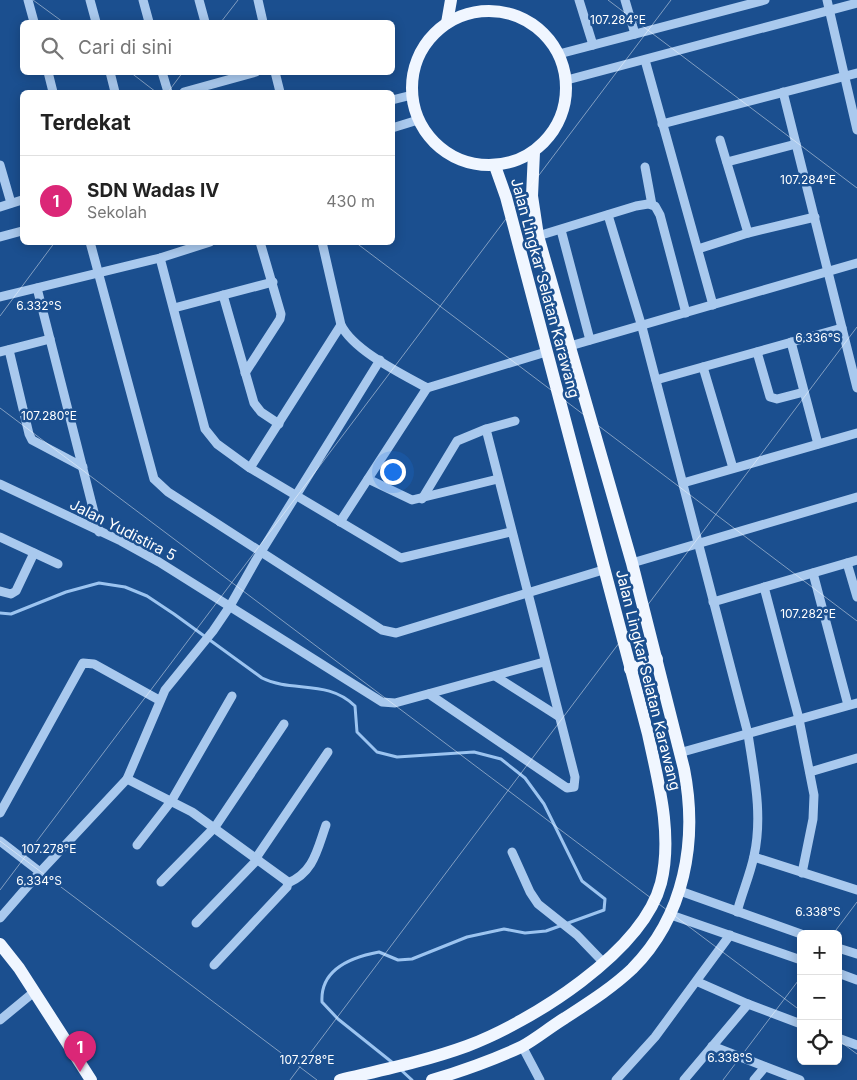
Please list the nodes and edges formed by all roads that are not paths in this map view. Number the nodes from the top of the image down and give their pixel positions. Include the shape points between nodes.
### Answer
1 (28, 0) edge
2 (90, 0) edge
3 (143, 0) edge
4 (199, 0) edge
5 (258, 0) edge
6 (450, 0) edge
7 (482, 0) edge
8 (579, 0) edge
9 (625, 0) edge
10 (766, 0) edge
11 (827, 0) edge
12 (857, 3) edge
13 (830, 10) junction
14 (494, 11) junction
15 (33, 20) edge
16 (95, 20) edge
17 (148, 20) edge
18 (204, 20) edge
19 (263, 20) edge
20 (447, 23) junction
21 (635, 34) junction
22 (593, 46) junction
23 (559, 54) junction
24 (645, 60) junction
25 (857, 73) edge
26 (49, 75) edge
27 (111, 75) edge
28 (163, 75) edge
29 (220, 75) edge
30 (246, 75) edge
31 (276, 75) edge
32 (844, 76) junction
33 (567, 80) junction
34 (222, 82) junction
35 (52, 90) edge
36 (114, 90) edge
37 (167, 90) edge
38 (192, 90) edge
39 (280, 90) edge
40 (783, 92) junction
41 (412, 95) junction
42 (395, 99) edge
43 (418, 120) junction
44 (662, 124) junction
45 (395, 127) edge
46 (857, 130) edge
47 (720, 140) dead end
48 (796, 144) junction
49 (534, 152) junction
50 (727, 162) junction
51 (0, 165) edge
52 (495, 166) junction
53 (646, 167) dead end
54 (20, 201) edge
55 (11, 203) junction
56 (652, 205) junction
57 (0, 207) edge
58 (608, 216) junction
59 (815, 217) junction
60 (561, 230) junction
61 (20, 232) edge
62 (748, 233) junction
63 (538, 236) junction
64 (0, 237) edge
65 (91, 245) edge
66 (201, 245) edge
67 (261, 245) edge
68 (323, 245) edge
69 (698, 249) junction
70 (160, 258) junction
71 (857, 263) edge
72 (828, 272) junction
73 (99, 274) junction
74 (272, 282) junction
75 (37, 288) junction
76 (223, 295) junction
77 (0, 297) edge
78 (714, 305) junction
79 (174, 308) junction
80 (686, 313) junction
81 (341, 326) junction
82 (642, 326) junction
83 (842, 328) junction
84 (50, 339) junction
85 (590, 340) junction
86 (791, 342) junction
87 (570, 346) junction
88 (5, 351) edge
89 (546, 352) junction
90 (757, 352) junction
91 (380, 360) junction
92 (703, 366) junction
93 (245, 373) junction
94 (656, 380) junction
95 (427, 388) junction
96 (857, 388) edge
97 (804, 392) junction
98 (515, 421) dead end
99 (279, 424) junction
100 (486, 429) junction
101 (857, 433) edge
102 (818, 444) junction
103 (82, 467) junction
104 (250, 468) junction
105 (733, 468) junction
106 (368, 479) junction
107 (498, 479) junction
108 (683, 483) junction
109 (0, 484) edge
110 (296, 496) junction
111 (857, 497) edge
112 (422, 500) junction
113 (340, 522) junction
114 (99, 532) junction
115 (511, 532) junction
116 (0, 537) edge
117 (698, 544) junction
118 (34, 553) junction
119 (261, 553) junction
120 (857, 560) edge
121 (632, 562) junction
122 (847, 563) junction
123 (58, 564) dead end
124 (603, 570) junction
125 (813, 573) junction
126 (764, 587) junction
127 (0, 591) edge
128 (527, 593) junction
129 (857, 597) edge
130 (713, 602) junction
131 (230, 606) junction
132 (657, 659) junction
133 (544, 662) junction
134 (630, 669) junction
135 (495, 676) junction
136 (428, 694) junction
137 (232, 696) dead end
138 (159, 700) junction
139 (853, 704) edge
140 (558, 716) junction
141 (799, 719) junction
142 (284, 724) dead end
143 (748, 734) junction
144 (328, 752) dead end
145 (679, 753) junction
146 (856, 760) edge
147 (810, 772) junction
148 (127, 779) junction
149 (172, 800) junction
150 (0, 813) edge
151 (326, 825) dead end
152 (216, 827) junction
153 (0, 841) edge
154 (137, 845) dead end
155 (512, 852) dead end
156 (754, 857) junction
157 (257, 859) junction
158 (40, 872) junction
159 (802, 873) junction
160 (162, 882) dead end
161 (288, 883) junction
162 (857, 890) edge
163 (680, 891) junction
164 (737, 912) junction
165 (671, 915) junction
166 (0, 918) edge
167 (196, 923) dead end
168 (797, 933) edge
169 (730, 935) junction
170 (0, 944) edge
171 (842, 949) edge
172 (857, 954) edge
173 (797, 959) edge
174 (604, 962) junction
175 (214, 965) dead end
176 (842, 974) edge
177 (857, 980) edge
178 (698, 982) junction
179 (34, 992) junction
180 (748, 1004) junction
181 (0, 1020) edge
182 (797, 1022) edge
183 (842, 1039) edge
184 (857, 1045) edge
185 (522, 1046) junction
186 (712, 1046) junction
187 (765, 1067) junction
188 (91, 1080) edge
189 (340, 1080) edge
190 (432, 1080) edge
191 (540, 1080) edge
192 (616, 1080) edge
193 (684, 1080) edge
194 (754, 1080) edge
195 (800, 1080) edge

1 - 15 street
2 - 16 street
3 - 17 street
4 - 18 street
5 - 19 street
6 - 20 main road
7 - 14 main road
8 - 22 street
9 - 21 street
10 - 21 street
11 - 13 street
12 - 13 street
13 - 24 street
13 - 32 street
14 - 20 main road via 468,14
14 - 23 main road via 531,22 548,36
20 - 41 main road via 427,42 414,67
21 - 22 street
22 - 23 street
23 - 33 main road
24 - 33 street
24 - 44 street
25 - 32 street
26 - 35 street
27 - 36 street
28 - 37 street
29 - 34 street
30 - 34 street
31 - 39 street
32 - 40 street
32 - 46 street
33 - 49 main road via 566,102 558,123 546,142
34 - 38 street
40 - 44 street
40 - 48 street
41 - 42 street
41 - 43 main road
43 - 45 street
43 - 52 main road via 431,140 449,155 471,164
44 - 69 street
47 - 50 street
48 - 50 street
48 - 59 street
49 - 52 main road
49 - 63 main road, Jalan Lingkar Selatan Karawang via 532,196
50 - 62 street
51 - 55 street
52 - 89 main road, Jalan Lingkar Selatan Karawang via 506,196
53 - 56 street
54 - 55 street
55 - 57 street
56 - 58 street via 636,206
56 - 80 street via 660,215
58 - 60 street
58 - 82 street
59 - 62 street
59 - 72 street
60 - 63 street
60 - 85 street
61 - 64 street
62 - 69 street
63 - 87 main road, Jalan Lingkar Selatan Karawang
65 - 73 street
66 - 70 street
67 - 74 street
68 - 81 street
69 - 78 street
70 - 73 street
70 - 79 street
71 - 72 street
72 - 78 street
72 - 83 street
73 - 75 street
73 - 119 street via 154,479 168,492
74 - 76 street
74 - 93 street via 281,308 280,319
75 - 77 street
75 - 84 street
76 - 79 street
76 - 93 street
78 - 80 street
79 - 104 street via 205,429 216,444
80 - 82 street
81 - 91 street via 352,341
81 - 99 street
82 - 85 street
82 - 94 street
83 - 86 street
83 - 96 street
84 - 88 street
84 - 103 street
85 - 87 street
86 - 90 street
86 - 97 street
87 - 121 main road, Jalan Lingkar Selatan Karawang
88 - 103 street via 32,440
89 - 95 street
89 - 124 main road, Jalan Lingkar Selatan Karawang
90 - 92 street
90 - 97 street via 770,397 777,399
91 - 95 street
91 - 110 street
92 - 94 street
92 - 105 street
93 - 99 street via 254,403
94 - 108 street
95 - 106 street
97 - 102 street
98 - 100 street
99 - 104 street
100 - 107 street
100 - 112 street via 462,438 452,447
101 - 102 street
102 - 105 street
103 - 114 street
104 - 110 street
105 - 108 street
106 - 112 street via 409,500
106 - 113 street
107 - 112 street
107 - 115 street
108 - 117 street
109 - 114 street, Jalan Yudistira 5
110 - 113 street
110 - 119 street
111 - 117 street
113 - 115 street via 401,558
114 - 131 street, Jalan Yudistira 5 via 153,558
115 - 128 street
116 - 118 street
117 - 121 street
117 - 130 street
118 - 123 street
118 - 127 street via 16,591 11,594
119 - 128 street via 390,633
119 - 131 street
120 - 122 street
121 - 132 main road, Jalan Lingkar Selatan Karawang
122 - 125 street
122 - 129 street
124 - 128 street
124 - 134 main road, Jalan Lingkar Selatan Karawang
125 - 126 street
125 - 139 street
126 - 130 street
126 - 141 street
128 - 133 street
130 - 143 street
131 - 136 street, Jalan Yudistira 5 via 374,699 395,703
131 - 138 street
132 - 134 main road
132 - 145 main road, Jalan Lingkar Selatan Karawang
133 - 135 street, Jalan Yudistira 5
133 - 140 street
134 - 174 main road, Jalan Lingkar Selatan Karawang via 648,734 662,806 664,864 661,884 646,917
135 - 136 street, Jalan Yudistira 5
135 - 140 street
136 - 140 street via 558,783 572,789 575,777
137 - 149 street
138 - 148 street
138 - 150 street via 94,664 83,663
139 - 141 street
141 - 143 street
141 - 147 street
142 - 152 street
143 - 145 street
143 - 156 street via 758,818
144 - 157 street
145 - 163 main road, Jalan Lingkar Selatan Karawang via 690,796 691,823
146 - 147 street
147 - 159 street via 814,807
148 - 149 street
148 - 158 street
149 - 152 street
149 - 154 street
151 - 161 street via 310,868 300,878
152 - 157 street
152 - 160 street
153 - 158 street
155 - 174 street via 530,892 544,911
156 - 159 street
156 - 164 street
157 - 161 street
157 - 167 street
158 - 166 street
159 - 162 street
161 - 175 street
163 - 164 street
163 - 165 main road, Jalan Lingkar Selatan Karawang
164 - 168 street
165 - 169 street
165 - 185 main road, Jalan Lingkar Selatan Karawang via 654,942 621,978
169 - 173 street
169 - 178 street
170 - 179 main road
171 - 172 street
174 - 189 main road, Jalan Lingkar Selatan Karawang via 548,1004 496,1034 447,1053
176 - 177 street
178 - 180 street
178 - 192 street
179 - 181 street
179 - 188 main road
180 - 182 street
180 - 186 street
183 - 184 street
185 - 190 main road, Jalan Lingkar Selatan Karawang
185 - 191 street
186 - 187 street
186 - 193 street
187 - 194 street
187 - 195 street

